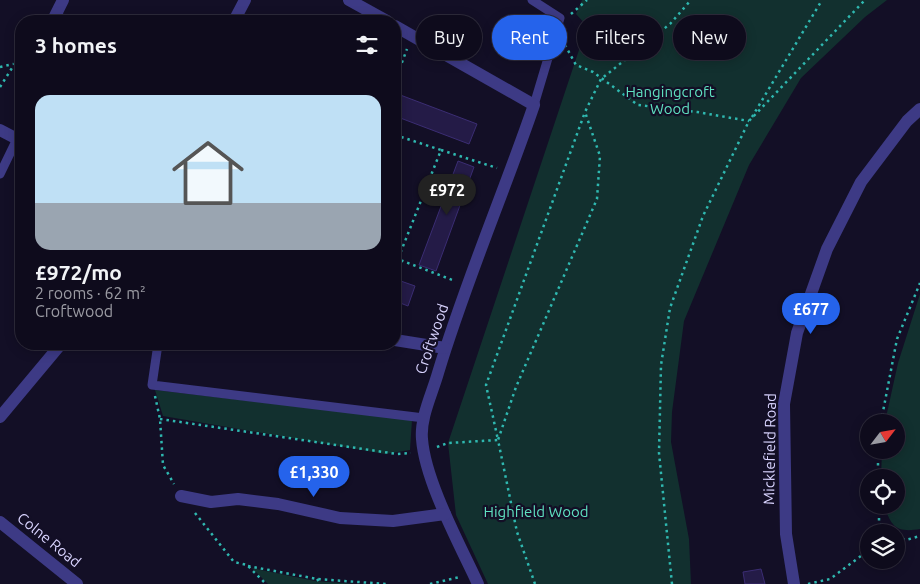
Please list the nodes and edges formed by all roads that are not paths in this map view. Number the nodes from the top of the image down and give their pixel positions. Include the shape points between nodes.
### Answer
1 (63, 0) edge
2 (245, 0) edge
3 (349, 0) edge
4 (532, 0) edge
5 (56, 15) edge
6 (237, 15) edge
7 (376, 15) edge
8 (401, 30) edge
9 (534, 105) junction
10 (920, 110) edge
11 (0, 130) edge
12 (15, 138) edge
13 (15, 147) edge
14 (0, 174) edge
15 (401, 341) edge
16 (445, 348) junction
17 (55, 350) edge
18 (157, 350) edge
19 (0, 417) edge
20 (424, 418) junction
21 (181, 496) road end
22 (445, 514) junction
23 (0, 522) edge
24 (476, 579) edge
25 (76, 584) edge
26 (794, 584) edge

1 - 5 street
2 - 6 street
3 - 7 street
4 - 9 lane via 562,14
8 - 9 street
9 - 16 street, Croftwood
10 - 26 street, Micklefield Road via 907,121 861,182 827,249 797,332 784,404 786,534
11 - 12 street
13 - 14 lane
15 - 16 street
16 - 20 street, Croftwood
17 - 19 street
18 - 20 lane via 152,385
20 - 22 street, Croftwood via 423,453
21 - 22 street via 211,502 238,500 278,504 340,518 393,521
22 - 24 street, Croftwood
23 - 25 street, Colne Road

